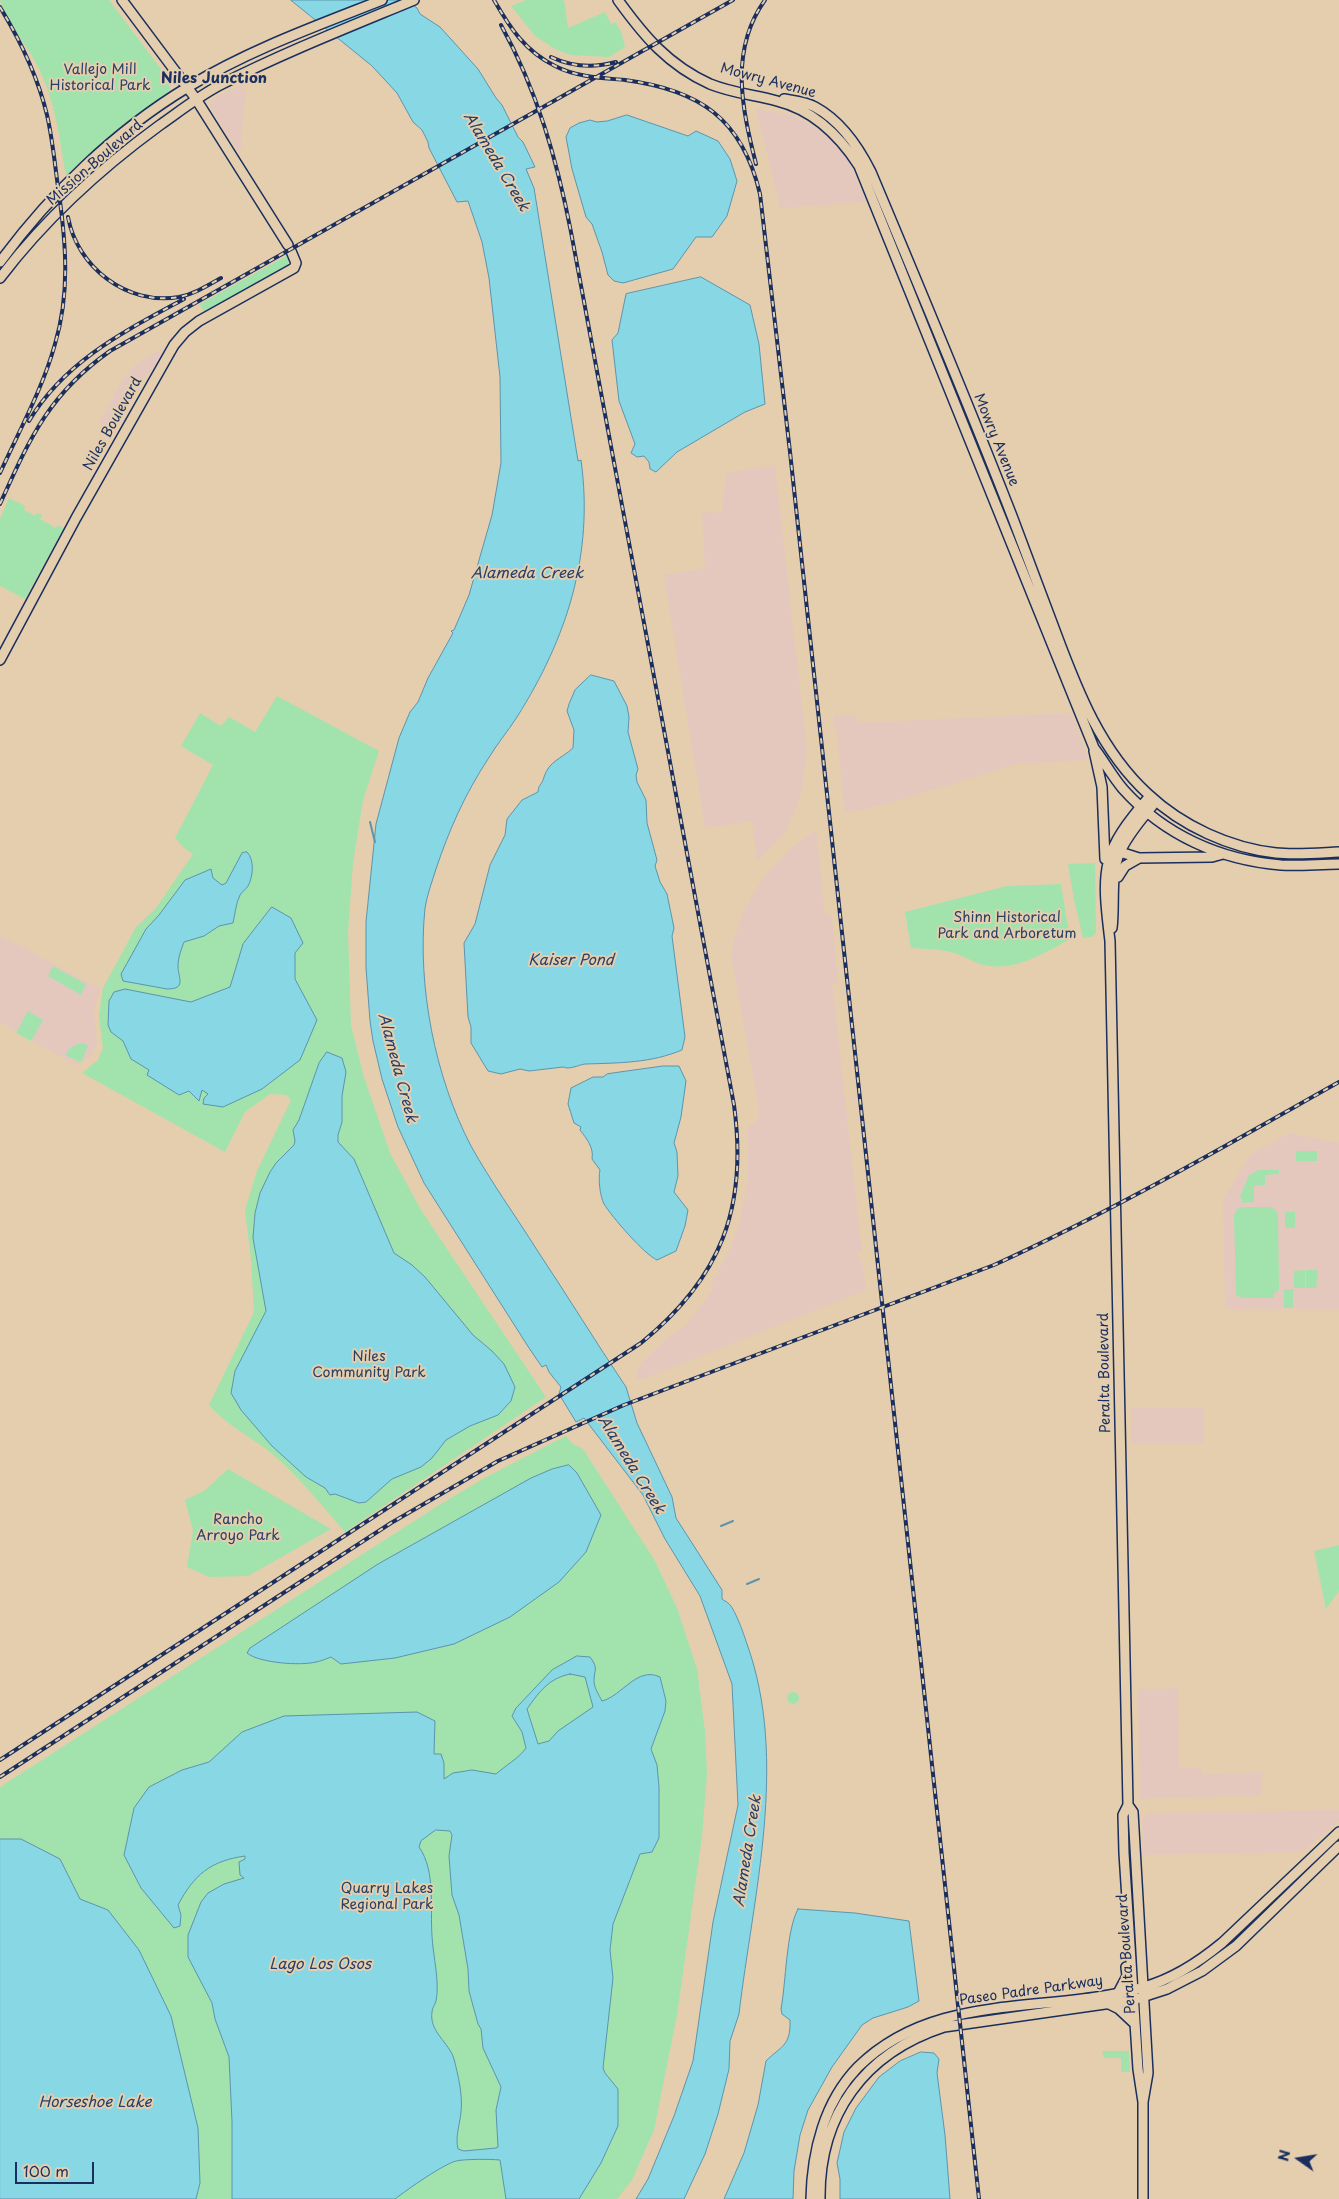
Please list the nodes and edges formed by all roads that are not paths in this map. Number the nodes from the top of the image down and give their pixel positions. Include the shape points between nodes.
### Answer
1 (122, 0) edge
2 (382, 0) edge
3 (414, 0) edge
4 (618, 0) edge
5 (630, 16) junction
6 (187, 87) junction
7 (196, 99) junction
8 (786, 104) junction
9 (830, 118) junction
10 (842, 141) junction
11 (873, 188) junction
12 (0, 262) edge
13 (0, 278) edge
14 (0, 660) edge
15 (1094, 748) junction
16 (1153, 799) junction
17 (1144, 809) junction
18 (1115, 840) junction
19 (1120, 852) junction
20 (1339, 852) edge
21 (1223, 854) junction
22 (1139, 858) junction
23 (1339, 864) edge
24 (1105, 870) junction
25 (1114, 884) junction
26 (1110, 941) junction
27 (1128, 1805) junction
28 (1339, 1832) edge
29 (1339, 1846) edge
30 (1128, 1941) junction
31 (1143, 1988) junction
32 (1133, 1990) junction
33 (1118, 1993) junction
34 (1144, 1998) junction
35 (1133, 2000) junction
36 (1109, 2004) junction
37 (1135, 2024) junction
38 (1143, 2102) junction
39 (811, 2199) edge
40 (820, 2199) edge
41 (1143, 2199) edge

1 - 6 main road, Niles Boulevard
2 - 6 main road, Mission Boulevard via 247,56
3 - 7 main road, Mission Boulevard via 321,39
4 - 5 main road, Mowry Avenue
5 - 8 main road, Mowry Avenue via 651,44 700,79 731,91
5 - 9 main road, Mowry Avenue via 667,54 702,76 730,88 814,106
6 - 7 main road, Niles Boulevard
6 - 12 main road, Mission Boulevard via 112,141 24,230
7 - 13 main road, Mission Boulevard via 93,178
7 - 14 main road, Niles Boulevard via 290,248 296,263 294,268 200,321 174,345 71,526
8 - 9 main road via 804,108 826,120
8 - 10 main road, Mowry Avenue via 812,116
9 - 10 main road
9 - 11 main road, Mowry Avenue via 858,148
10 - 11 main road, Mowry Avenue
11 - 15 main road, Mowry Avenue
11 - 16 main road, Mowry Avenue via 1012,515 1083,700 1109,749 1124,770
15 - 17 main road, Mowry Avenue via 1116,780
15 - 24 main road via 1102,787
16 - 17 main road, Peralta Boulevard
16 - 20 main road, Mowry Avenue via 1190,824 1238,844 1282,853
17 - 18 main road, Peralta Boulevard
17 - 19 main road, Peralta Boulevard
17 - 21 main road, Mowry Avenue via 1176,833
18 - 19 main road
18 - 24 main road, Peralta Boulevard
19 - 22 main road, Mowry Avenue
19 - 25 main road, Peralta Boulevard
21 - 22 main road, Mowry Avenue via 1212,858
21 - 23 main road, Mowry Avenue via 1278,865
22 - 25 main road via 1125,866
24 - 26 main road, Peralta Boulevard
25 - 26 main road, Peralta Boulevard
26 - 27 main road, Peralta Boulevard
27 - 30 main road, Peralta Boulevard via 1123,1815
27 - 31 main road, Peralta Boulevard via 1133,1812
28 - 31 main road, Paseo Padre Parkway via 1222,1943 1182,1970
29 - 34 main road, Paseo Padre Parkway via 1224,1956 1182,1982
30 - 32 main road, Peralta Boulevard
30 - 33 main road via 1125,1948 1127,1976
31 - 32 main road, Paseo Padre Parkway
31 - 34 main road, Peralta Boulevard
32 - 33 main road, Paseo Padre Parkway
32 - 35 main road, Peralta Boulevard
33 - 39 main road, Paseo Padre Parkway via 968,2013 927,2023 893,2039 853,2072 834,2100 820,2133
34 - 35 main road, Paseo Padre Parkway
34 - 38 main road, Peralta Boulevard via 1148,2073
35 - 36 main road, Paseo Padre Parkway
35 - 37 main road, Peralta Boulevard
36 - 37 main road via 1120,2009
36 - 40 main road, Paseo Padre Parkway via 944,2027 892,2052 858,2083 832,2125 823,2158
37 - 38 main road, Peralta Boulevard
38 - 41 main road, Peralta Boulevard

